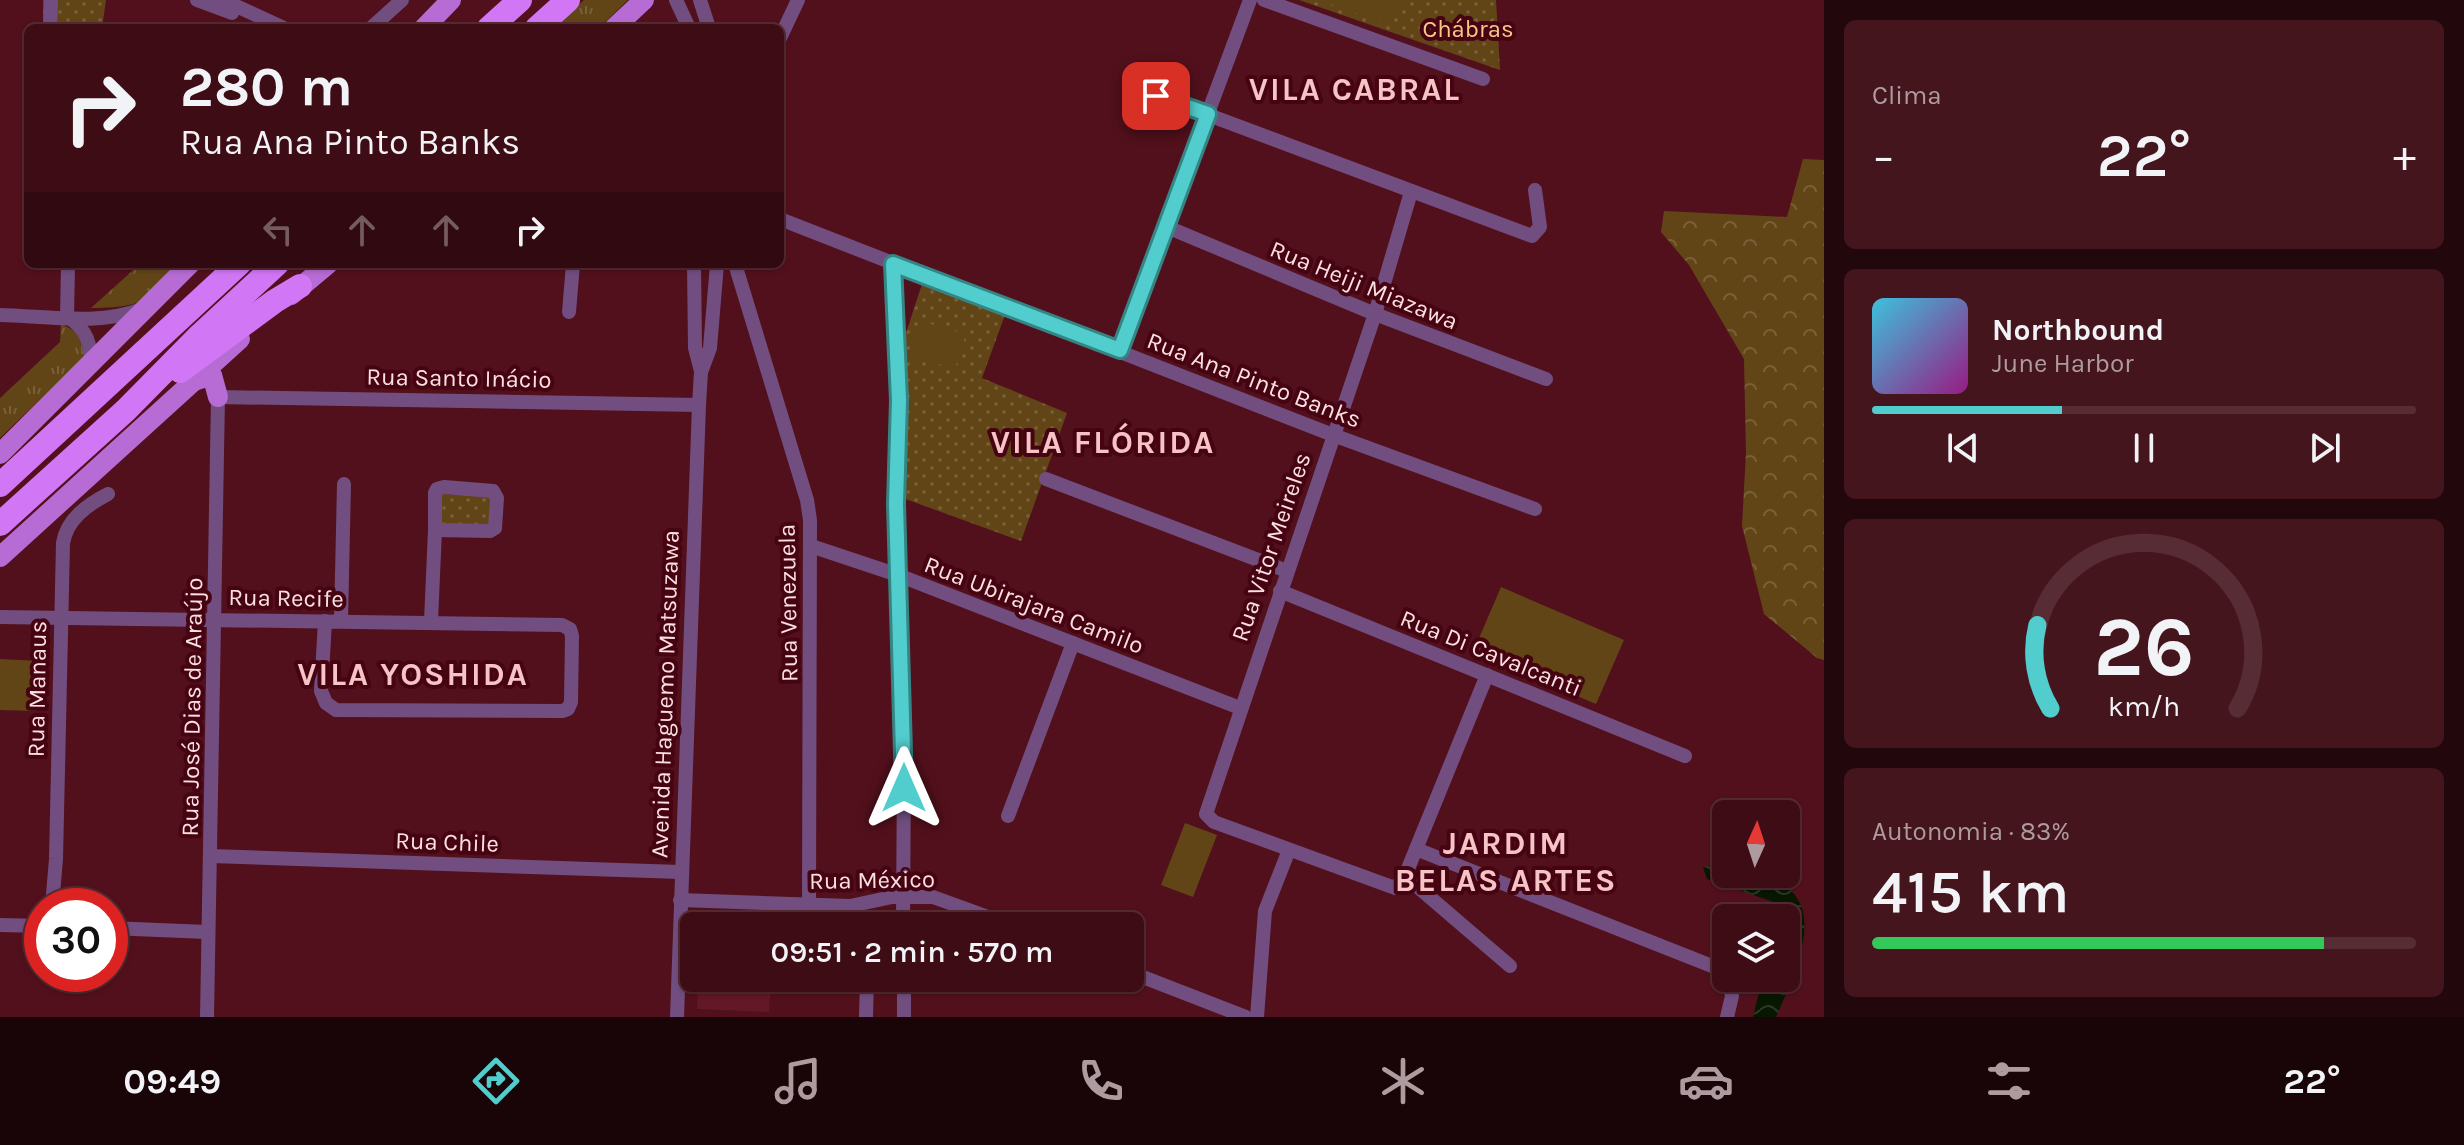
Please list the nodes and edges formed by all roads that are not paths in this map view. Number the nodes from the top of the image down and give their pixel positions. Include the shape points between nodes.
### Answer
1 (51, 0) edge
2 (197, 0) edge
3 (402, 0) edge
4 (451, 0) edge
5 (520, 0) edge
6 (568, 0) edge
7 (644, 0) edge
8 (676, 0) edge
9 (700, 0) edge
10 (798, 0) edge
11 (1250, 0) edge
12 (1264, 0) edge
13 (229, 6) edge
14 (50, 24) edge
15 (274, 24) edge
16 (375, 24) edge
17 (428, 24) edge
18 (493, 24) edge
19 (541, 24) edge
20 (618, 24) edge
21 (687, 24) edge
22 (708, 24) edge
23 (784, 30) edge
24 (1483, 79) dead end
25 (1131, 86) dead end
26 (1208, 114) junction
27 (1535, 190) dead end
28 (1411, 192) junction
29 (784, 221) edge
30 (1167, 227) junction
31 (893, 264) junction
32 (68, 268) edge
33 (186, 268) edge
34 (235, 268) edge
35 (273, 268) edge
36 (323, 268) edge
37 (573, 268) edge
38 (694, 268) edge
39 (717, 268) edge
40 (736, 268) edge
41 (300, 286) junction
42 (153, 303) junction
43 (569, 312) dead end
44 (1375, 314) junction
45 (0, 315) edge
46 (67, 317) junction
47 (1120, 350) junction
48 (90, 367) junction
49 (701, 372) junction
50 (1546, 379) dead end
51 (190, 383) junction
52 (218, 397) junction
53 (699, 405) junction
54 (126, 410) junction
55 (1333, 435) junction
56 (49, 441) junction
57 (0, 454) edge
58 (0, 466) edge
59 (1046, 479) dead end
60 (344, 484) dead end
61 (0, 485) edge
62 (108, 494) dead end
63 (1535, 509) dead end
64 (0, 524) edge
65 (435, 530) junction
66 (811, 546) junction
67 (0, 557) edge
68 (1287, 571) junction
69 (898, 575) junction
70 (1280, 591) junction
71 (0, 617) edge
72 (61, 618) junction
73 (215, 619) junction
74 (325, 621) junction
75 (341, 621) junction
76 (431, 621) junction
77 (1073, 643) junction
78 (1487, 675) junction
79 (1240, 708) junction
80 (1685, 756) dead end
81 (1008, 816) dead end
82 (1416, 849) junction
83 (1289, 850) junction
84 (211, 856) junction
85 (680, 872) junction
86 (1405, 876) junction
87 (54, 888) edge
88 (902, 896) junction
89 (680, 900) junction
90 (809, 904) junction
91 (845, 906) junction
92 (848, 912) edge
93 (903, 912) edge
94 (976, 912) edge
95 (0, 925) edge
96 (24, 926) edge
97 (128, 929) edge
98 (207, 932) junction
99 (1510, 966) dead end
100 (1712, 966) edge
101 (1144, 977) edge
102 (867, 992) edge
103 (904, 992) edge
104 (1731, 992) edge
105 (207, 1017) edge
106 (677, 1017) edge
107 (866, 1017) edge
108 (904, 1017) edge
109 (1246, 1017) edge
110 (1257, 1017) edge
111 (1727, 1017) edge

1 - 14 street
2 - 13 street
3 - 16 street
4 - 17 main road
5 - 18 highway
6 - 19 highway
7 - 20 main road
8 - 21 street
9 - 22 street
10 - 23 street
11 - 26 street
12 - 24 street
13 - 15 street
25 - 26 street
26 - 28 street
26 - 30 street
27 - 28 street via 1540,227 1532,236
28 - 44 street, Rua Vitor Meireles
29 - 31 street, Rua Ana Pinto Banks
30 - 44 street, Rua Heiji Miazawa
30 - 47 street
31 - 47 street, Rua Ana Pinto Banks
31 - 69 street
32 - 46 street
33 - 42 main road
34 - 56 highway
35 - 54 highway
36 - 41 main road
37 - 43 street
38 - 49 street, Avenida Haguemo Matsuzawa via 695,348
39 - 49 street, Avenida Haguemo Matsuzawa via 710,348
40 - 66 street, Rua Venezuela via 807,500
41 - 51 main road
41 - 54 highway
42 - 46 street via 115,316
42 - 48 main road
44 - 50 street, Rua Heiji Miazawa
44 - 55 street, Rua Vitor Meireles
45 - 46 street
46 - 48 street via 87,336
47 - 55 street, Rua Ana Pinto Banks
48 - 57 main road
49 - 53 street, Avenida Haguemo Matsuzawa
51 - 52 main road via 212,375
51 - 67 main road
52 - 53 street, Rua Santo Inácio
52 - 73 street, Rua José Dias de Araújo
53 - 85 street, Avenida Haguemo Matsuzawa
54 - 64 highway
55 - 63 street, Rua Ana Pinto Banks
55 - 68 street, Rua Vitor Meireles
56 - 58 highway
56 - 61 highway
59 - 68 street
60 - 75 street
62 - 72 street, Rua Manaus via 79,513 64,536
65 - 65 street via 492,531 497,523 496,494 439,488
65 - 76 street
66 - 69 street, Rua Ubirajara Camilo
66 - 90 street, Rua Venezuela
68 - 70 street, Rua Vitor Meireles
69 - 77 street, Rua Ubirajara Camilo
69 - 88 street
70 - 78 street, Rua Di Cavalcanti
70 - 79 street, Rua Vitor Meireles
71 - 72 street, Rua Recife
72 - 73 street, Rua Recife
72 - 87 street, Rua Manaus
73 - 74 street, Rua Recife
73 - 84 street, Rua José Dias de Araújo
74 - 75 street, Rua Recife
74 - 76 street, Rua Recife via 322,696 332,708 345,712 570,707 570,629
75 - 76 street, Rua Recife
77 - 79 street, Rua Ubirajara Camilo
77 - 81 street
78 - 80 street, Rua Di Cavalcanti
78 - 82 street
79 - 83 street, Rua Vitor Meireles via 1206,809 1208,817
82 - 86 street
82 - 100 street
83 - 86 street via 1390,888 1399,886
83 - 110 street via 1265,911
84 - 85 street, Rua Chile
84 - 98 street, Rua José Dias de Araújo
85 - 89 street, Avenida Haguemo Matsuzawa
86 - 99 street
88 - 91 street, Rua México
88 - 93 street
88 - 94 street, Rua México via 940,898
89 - 90 street, Rua México
89 - 106 street, Avenida Haguemo Matsuzawa
90 - 91 street, Rua México
91 - 92 street
95 - 96 street
97 - 98 street
98 - 105 street, Rua José Dias de Araújo
101 - 109 street
102 - 107 street
103 - 108 street
104 - 111 street

